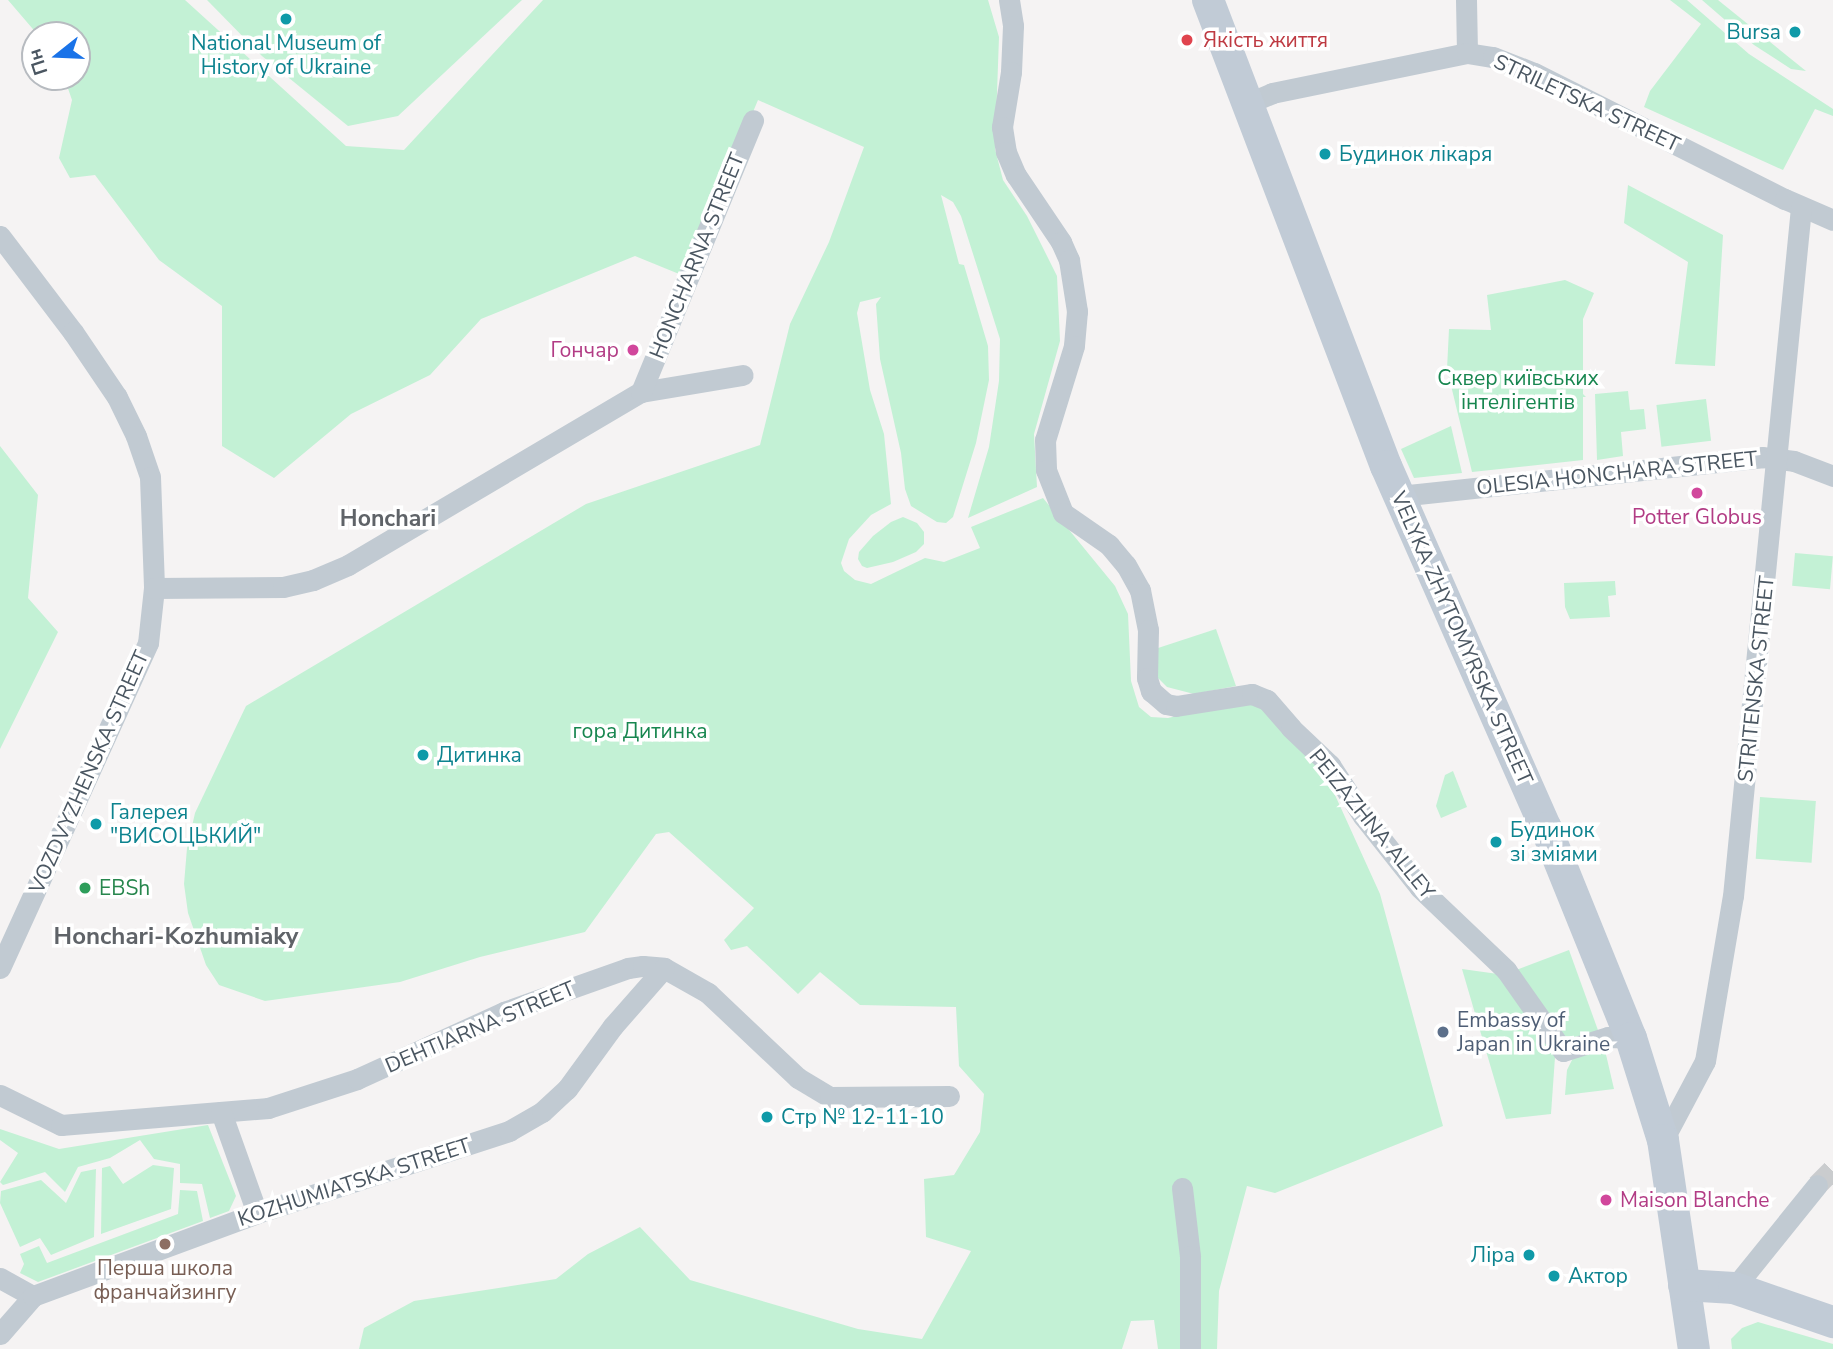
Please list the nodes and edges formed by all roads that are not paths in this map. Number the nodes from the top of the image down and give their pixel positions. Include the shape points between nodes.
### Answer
1 (1009, 0) edge
2 (1208, 0) edge
3 (1466, 0) edge
4 (1467, 53) junction
5 (1248, 103) junction
6 (753, 120) dead end
7 (1801, 207) junction
8 (1833, 220) edge
9 (0, 236) edge
10 (743, 375) dead end
11 (641, 392) junction
12 (1779, 458) junction
13 (1833, 476) edge
14 (1399, 496) junction
15 (154, 588) junction
16 (0, 968) edge
17 (664, 968) junction
18 (1631, 1038) junction
19 (0, 1095) edge
20 (948, 1096) dead end
21 (221, 1112) junction
22 (1663, 1140) junction
23 (1817, 1185) tunnel mouth
24 (1182, 1188) dead end
25 (257, 1213) junction
26 (0, 1278) edge
27 (1684, 1285) junction
28 (1734, 1288) junction
29 (33, 1296) junction
30 (1833, 1322) edge
31 (0, 1334) edge
32 (1190, 1349) edge
33 (1694, 1349) edge

1 - 18 street, PEIZAZHNA ALLEY via 1013,26 1002,127 1006,152 1061,242 1069,260 1077,311 1074,346 1045,440 1046,470 1063,513 1110,545 1140,590 1148,630 1147,678 1156,698 1176,706 1252,694 1267,700 1330,765 1420,888 1506,970 1563,1051 1608,1037
2 - 5 main road, VELYKA ZHYTOMYRSKA STREET
3 - 4 street
4 - 5 street, STRILETSKA STREET via 1272,93
4 - 7 street, STRILETSKA STREET via 1493,57 1534,74
5 - 14 main road, VELYKA ZHYTOMYRSKA STREET
6 - 11 street, HONCHARNA STREET
7 - 8 street, STRILETSKA STREET
7 - 12 street, STRITENSKA STREET
9 - 15 street, VOZDVYZHENSKA STREET via 117,397 135,436 150,477
10 - 11 street, HONCHARNA STREET
11 - 15 street, HONCHARNA STREET via 348,565 313,580 284,587
12 - 13 street, OLESIA HONCHARA STREET
12 - 14 street, OLESIA HONCHARA STREET
12 - 22 street, STRITENSKA STREET via 1733,896 1710,1034 1705,1061
14 - 18 main road, VELYKA ZHYTOMYRSKA STREET via 1546,828
15 - 16 street, VOZDVYZHENSKA STREET via 148,643
17 - 20 street, DEHTIARNA STREET via 708,993 798,1078 830,1097
17 - 21 street, DEHTIARNA STREET via 628,968 504,1012 357,1079 268,1108
17 - 25 street, KOZHUMIATSKA STREET via 612,1026 567,1089 542,1112 509,1131
18 - 22 main road, VELYKA ZHYTOMYRSKA STREET
19 - 21 street, DEHTIARNA STREET via 61,1125
21 - 25 street
22 - 27 main road, VELYKA ZHYTOMYRSKA STREET
23 - 28 street
24 - 32 street via 1190,1256
25 - 29 street, KOZHUMIATSKA STREET
26 - 29 street
27 - 28 main road
27 - 33 main road, VELYKA ZHYTOMYRSKA STREET
28 - 30 main road
29 - 31 street, KOZHUMIATSKA STREET

